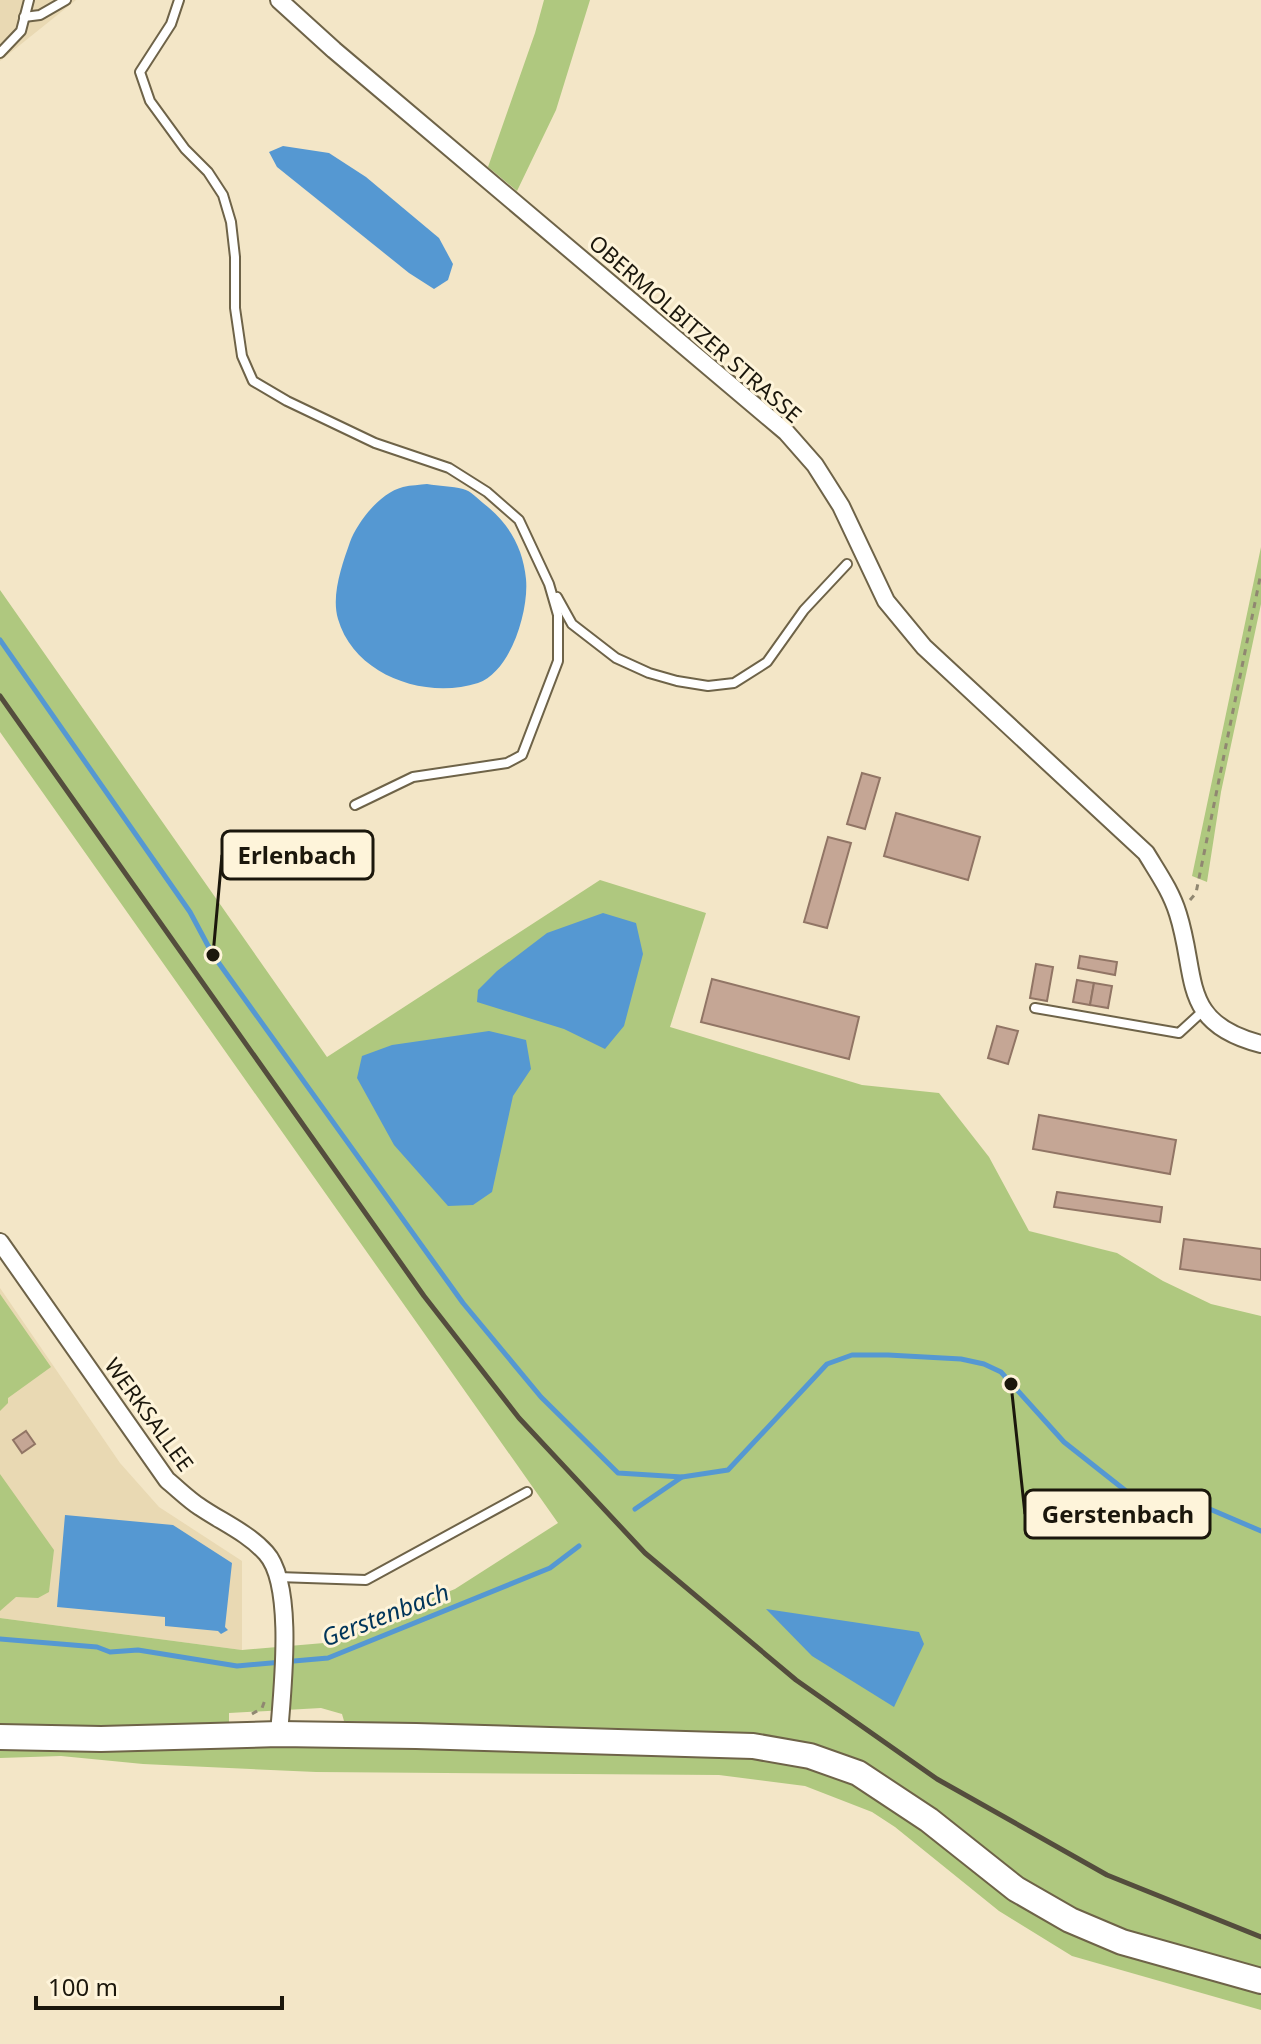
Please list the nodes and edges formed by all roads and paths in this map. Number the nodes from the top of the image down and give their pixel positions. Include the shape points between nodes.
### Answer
1 (29, 0) edge
2 (66, 0) edge
3 (179, 0) edge
4 (279, 0) edge
5 (24, 17) junction
6 (0, 53) edge
7 (847, 564) dead end
8 (1261, 573) edge
9 (549, 584) junction
10 (355, 805) dead end
11 (1179, 916) junction
12 (1035, 1008) dead end
13 (1203, 1011) junction
14 (1261, 1044) edge
15 (0, 1242) edge
16 (527, 1492) dead end
17 (277, 1577) junction
18 (266, 1696) dead end
19 (279, 1734) junction
20 (235, 1735) junction
21 (0, 1737) edge
22 (1261, 1981) edge

1 - 5 lane
2 - 5 lane via 40,15
3 - 9 lane via 171,24 140,72 150,101 223,195 233,234 242,356 253,381 375,443 449,468 487,492 519,520
4 - 11 street, OBERMOLBITZER STRASSE via 786,432 841,506 886,601 924,647 1146,853
5 - 6 lane via 21,31
7 - 9 lane via 804,610 767,662 734,683 708,686 649,673 616,658 572,624
8 - 11 path via 1196,893
9 - 10 lane via 558,615 558,661 522,755 507,763 413,777
11 - 13 street, OBERMOLBITZER STRASSE via 1192,984
12 - 13 lane via 1179,1033
13 - 14 street via 1222,1029
15 - 17 street, WERKSALLEE via 167,1480 257,1544 269,1556
16 - 17 lane via 366,1580
17 - 19 street, WERKSALLEE via 284,1635
18 - 20 path via 262,1708 235,1717
19 - 20 street
19 - 22 street via 753,1746 810,1756 858,1773 929,1820 1016,1889 1070,1920 1122,1942
20 - 21 street

